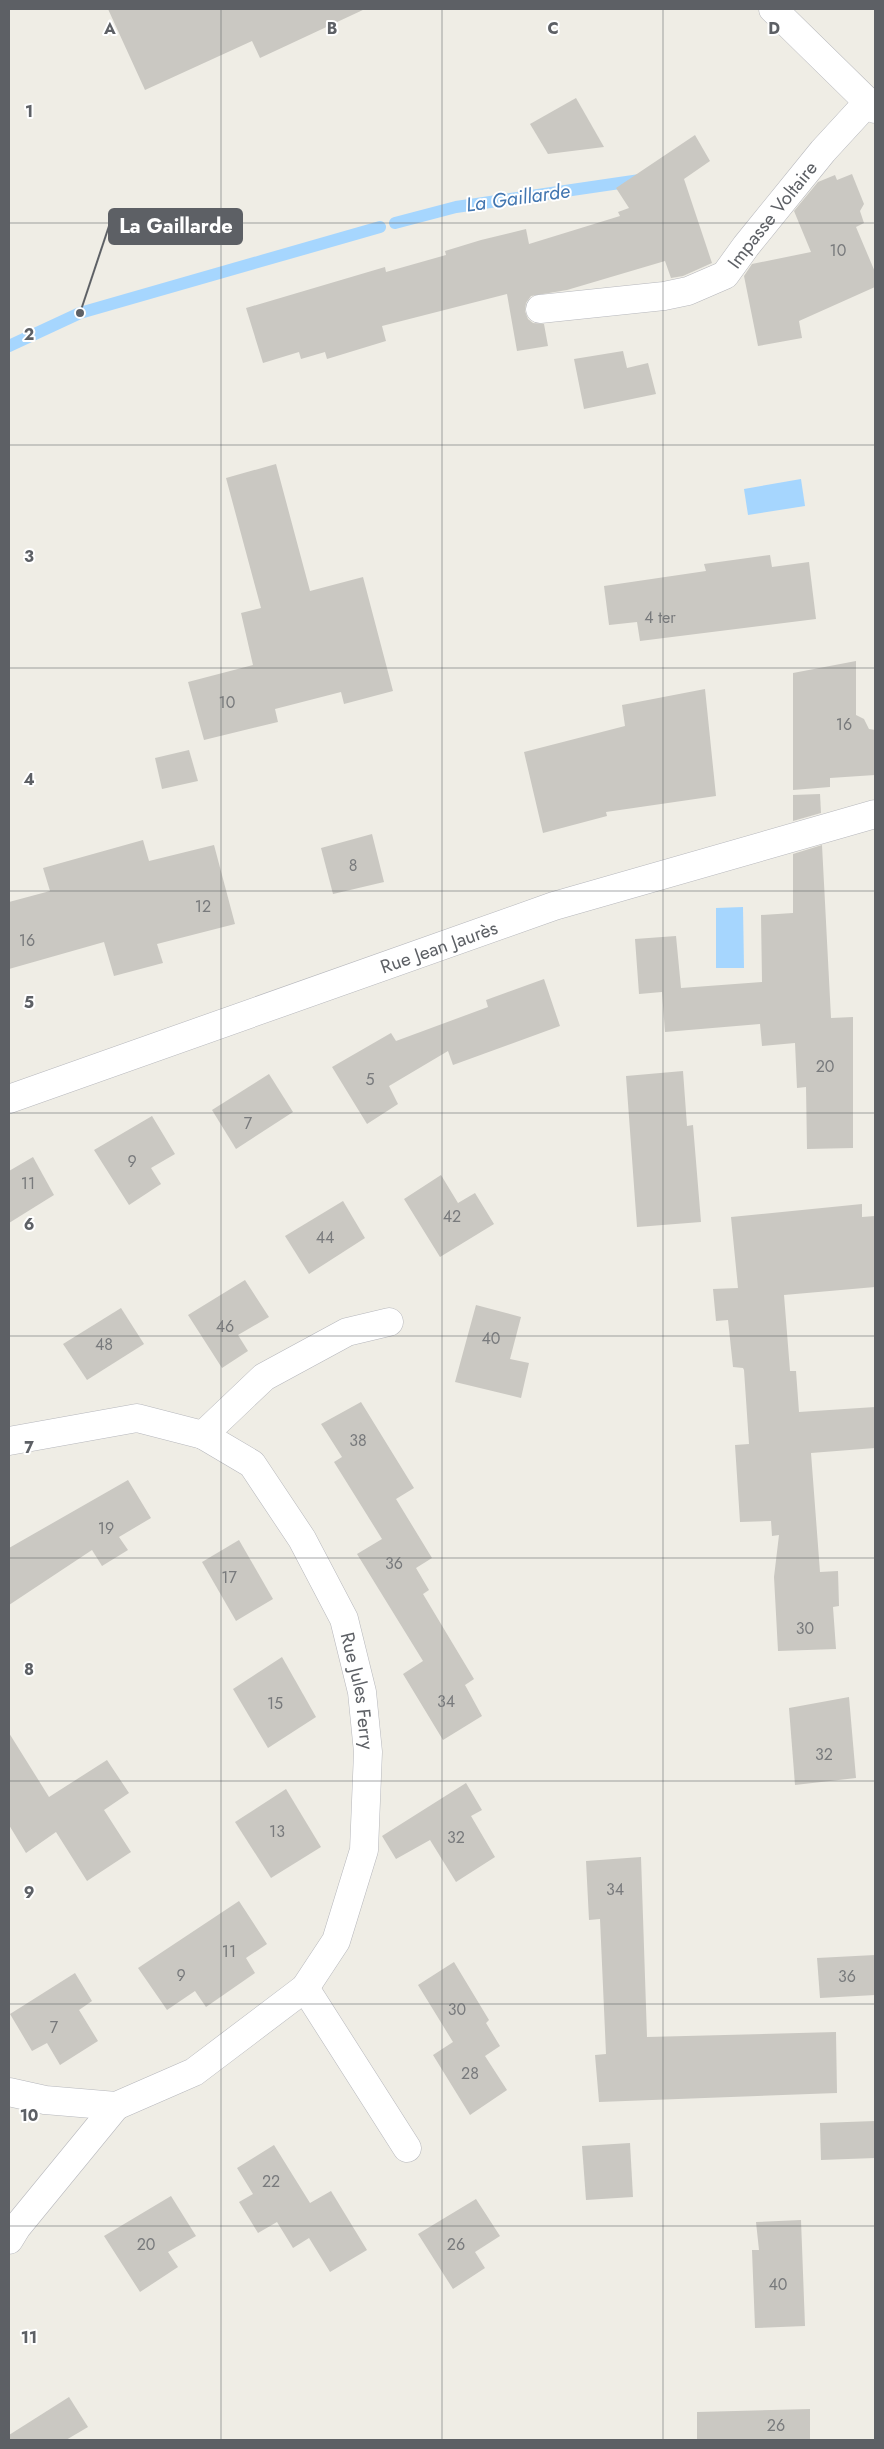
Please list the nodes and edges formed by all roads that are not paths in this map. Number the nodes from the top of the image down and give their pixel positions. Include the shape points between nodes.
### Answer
1 (773, 9) edge
2 (872, 106) edge
3 (540, 309) dead end
4 (875, 814) edge
5 (9, 1099) edge
6 (389, 1322) dead end
7 (202, 1435) junction
8 (9, 1441) edge
9 (305, 1988) junction
10 (9, 2092) edge
11 (116, 2106) junction
12 (407, 2148) dead end
13 (9, 2240) edge

1 - 2 street
2 - 3 street, Impasse Voltaire via 823,152 725,275 688,291 664,296
4 - 5 street, Rue Jean Jaurès via 554,906
6 - 7 street via 347,1332 264,1377
7 - 8 street, Rue Jules Ferry via 137,1418
7 - 9 street, Rue Jules Ferry via 252,1464 302,1539 344,1620 362,1692 368,1752 364,1850 336,1941
9 - 11 street, Rue Jules Ferry via 194,2072
9 - 12 street
10 - 11 street, Rue Jules Ferry via 45,2100
11 - 13 street

